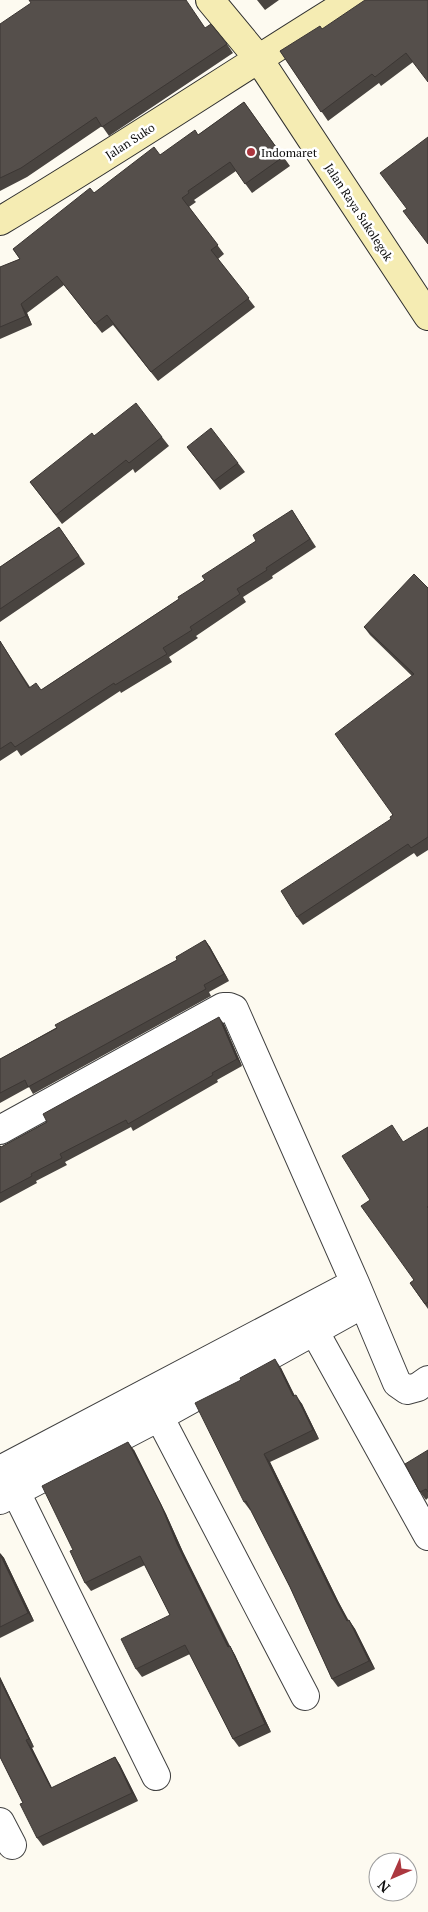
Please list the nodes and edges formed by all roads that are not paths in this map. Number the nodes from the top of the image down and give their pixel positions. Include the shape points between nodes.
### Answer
1 (210, 0) edge
2 (352, 0) edge
3 (258, 58) junction
4 (0, 221) edge
5 (428, 316) edge
6 (0, 1130) edge
7 (359, 1293) junction
8 (309, 1321) junction
9 (428, 1380) edge
10 (146, 1393) junction
11 (160, 1416) junction
12 (2, 1469) edge
13 (8, 1496) edge
14 (428, 1536) edge
15 (305, 1696) dead end
16 (156, 1776) dead end

1 - 3 street, Jalan Raya Sukolegok
2 - 3 street, Jalan Suko
3 - 4 street, Jalan Suko
3 - 5 street, Jalan Raya Sukolegok
6 - 7 street via 223,1007 232,1008
7 - 8 street
7 - 9 street via 397,1383 407,1390
8 - 10 street
8 - 11 street
8 - 14 street
10 - 11 street
10 - 12 street
11 - 13 street
11 - 15 street
12 - 13 street
13 - 16 street

